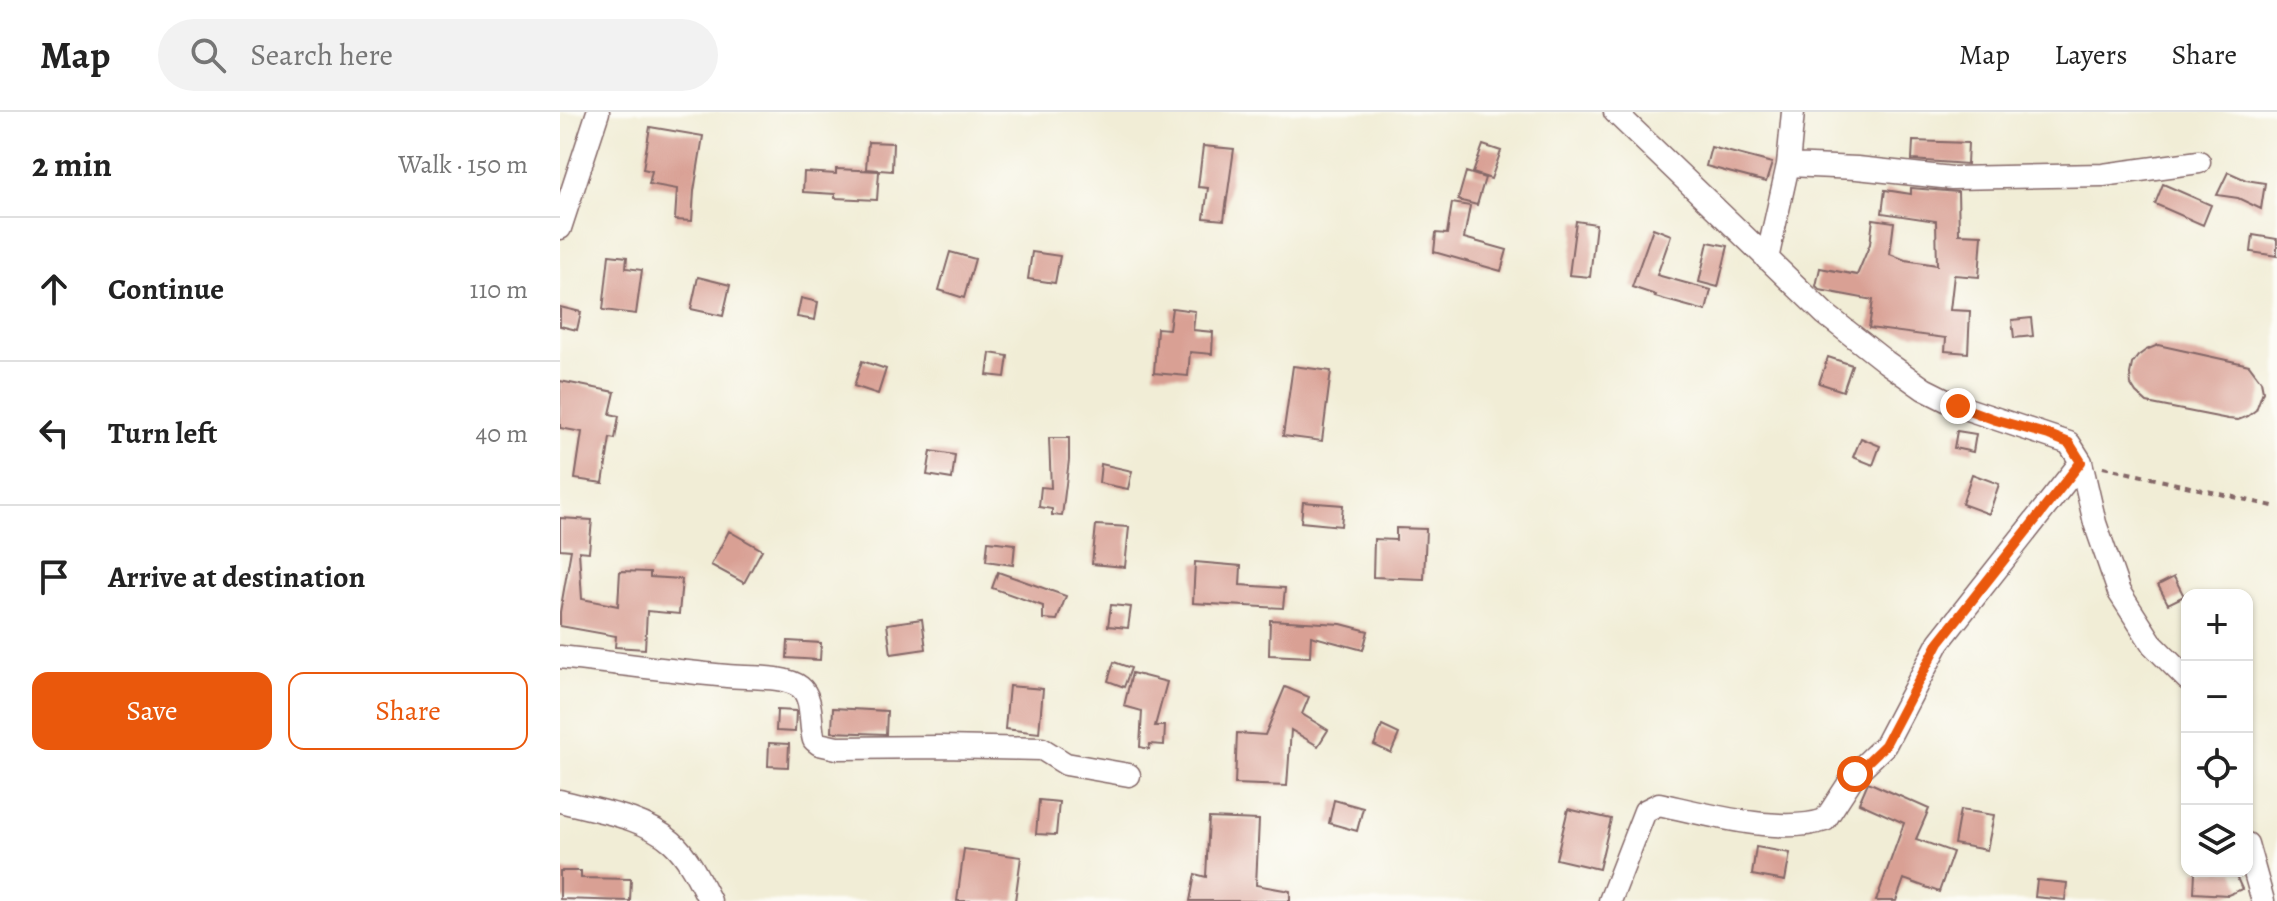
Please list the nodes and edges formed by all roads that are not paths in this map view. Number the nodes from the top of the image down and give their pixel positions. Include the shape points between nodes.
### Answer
1 (598, 112) edge
2 (1615, 112) edge
3 (1793, 112) edge
4 (2199, 162) dead end
5 (1788, 165) junction
6 (560, 228) edge
7 (1767, 259) junction
8 (2081, 462) junction
9 (560, 657) edge
10 (2181, 673) edge
11 (1129, 775) dead end
12 (560, 801) edge
13 (2253, 865) edge
14 (710, 901) edge
15 (1610, 901) edge
16 (2263, 901) edge

1 - 6 street
2 - 7 street
3 - 5 street
4 - 5 street via 2103,175 1952,178
5 - 7 street
7 - 8 street via 1825,314 1924,389 1958,406 2069,443
8 - 10 street via 2119,592 2153,645
8 - 15 street via 1939,642 1885,745 1855,774 1825,820 1795,826 1653,806 1645,811
9 - 11 street via 797,684 808,699 814,740 837,748 1042,749 1066,764
12 - 14 street via 645,824 674,843
13 - 16 street

